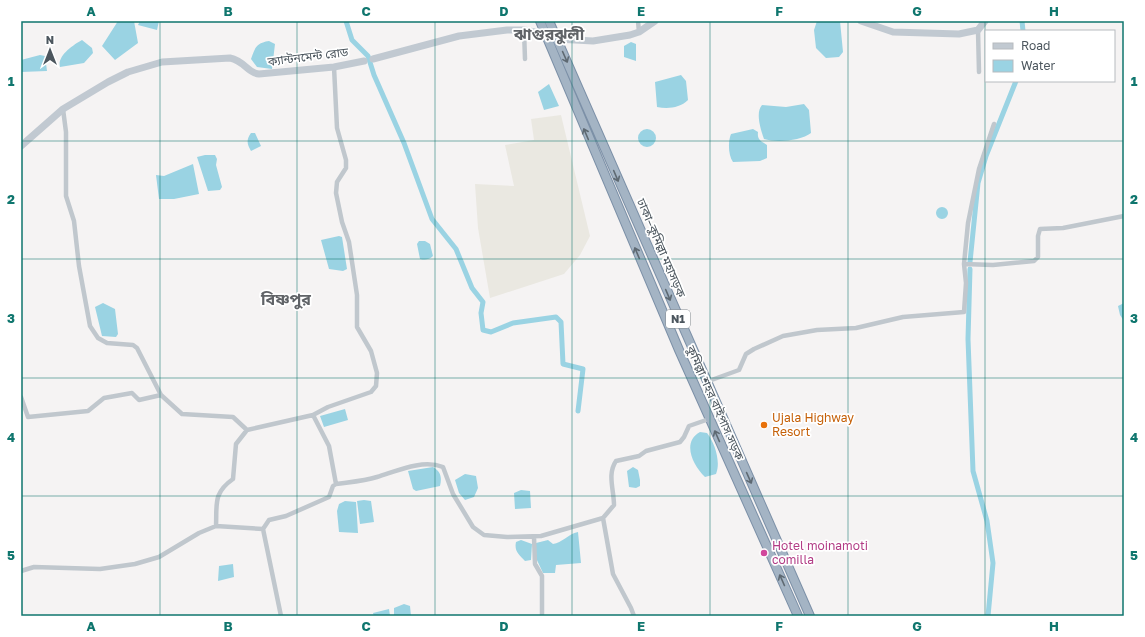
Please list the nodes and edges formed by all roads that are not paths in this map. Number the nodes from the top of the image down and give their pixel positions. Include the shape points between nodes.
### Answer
1 (540, 21) edge
2 (548, 21) edge
3 (638, 21) edge
4 (655, 21) edge
5 (861, 21) edge
6 (985, 21) edge
7 (524, 30) junction
8 (978, 30) junction
9 (639, 32) junction
10 (545, 34) junction
11 (557, 39) junction
12 (373, 59) dead end
13 (525, 59) dead end
14 (364, 61) dead end
15 (334, 66) junction
16 (979, 72) dead end
17 (63, 109) junction
18 (994, 124) dead end
19 (21, 146) edge
20 (1124, 216) edge
21 (964, 264) junction
22 (706, 382) junction
23 (161, 395) junction
24 (21, 397) edge
25 (313, 415) junction
26 (709, 419) junction
27 (247, 430) junction
28 (336, 484) junction
29 (603, 518) junction
30 (216, 526) junction
31 (263, 529) junction
32 (534, 537) junction
33 (21, 571) edge
34 (281, 616) edge
35 (542, 616) edge
36 (634, 616) edge
37 (798, 616) edge
38 (810, 616) edge

1 - 10 highway, কুমিল্লা শহর বাইপাস সড়ক / N1
2 - 11 highway, ঢাকা–কুমিল্লা মহাসড়ক / N1
3 - 9 street
4 - 9 main road
5 - 8 main road via 893,32 959,34
6 - 8 main road
7 - 10 main road
7 - 12 main road via 459,36
7 - 13 street
8 - 16 street
9 - 11 main road via 593,41
10 - 11 main road
26 -> 10 highway, কুমিল্লা শহর বাইপাস সড়ক / N1
11 -> 22 highway, ঢাকা–কুমিল্লা মহাসড়ক / N1
14 - 15 main road, ক্যান্টনমেন্ট রোড
15 - 17 main road, ক্যান্টনমেন্ট রোড via 254,74 238,60 230,58 162,62 128,72
15 - 25 street via 337,128 346,160 346,168 336,182 336,193 349,242 357,295 358,327 371,351 377,373 376,386 372,392 328,407
17 - 19 main road, ক্যান্টনমেন্ট রোড
17 - 23 street via 67,142 66,196 74,221 90,326 98,338 107,343 133,345 137,348
18 - 21 street via 979,169 968,223
20 - 21 street via 1040,230 1038,257 1034,261 993,265
21 - 22 street via 964,312 903,316 856,328 817,330 783,336 746,354 739,370
22 -> 38 highway, ঢাকা–কুমিল্লা মহাসড়ক / N1
23 - 24 street via 139,400 132,393 104,398 88,411 28,417
23 - 27 street via 182,414 233,417
25 - 27 street
25 - 28 street via 329,446
26 - 29 street via 689,426 680,442 646,451 640,456 616,461 612,466 611,478 614,505
37 -> 26 highway, কুমিল্লা শহর বাইপাস সড়ক / N1
27 - 30 street via 236,444 232,478 220,489 217,497
28 - 31 street via 329,498 286,516 269,520
28 - 32 street via 375,478 407,467 437,465 443,468 453,494 473,527 484,535
29 - 32 street
29 - 36 street via 612,574
30 - 31 street
30 - 33 street via 159,557 135,564 100,569 34,567
31 - 34 street
32 - 35 street via 535,564 542,576

